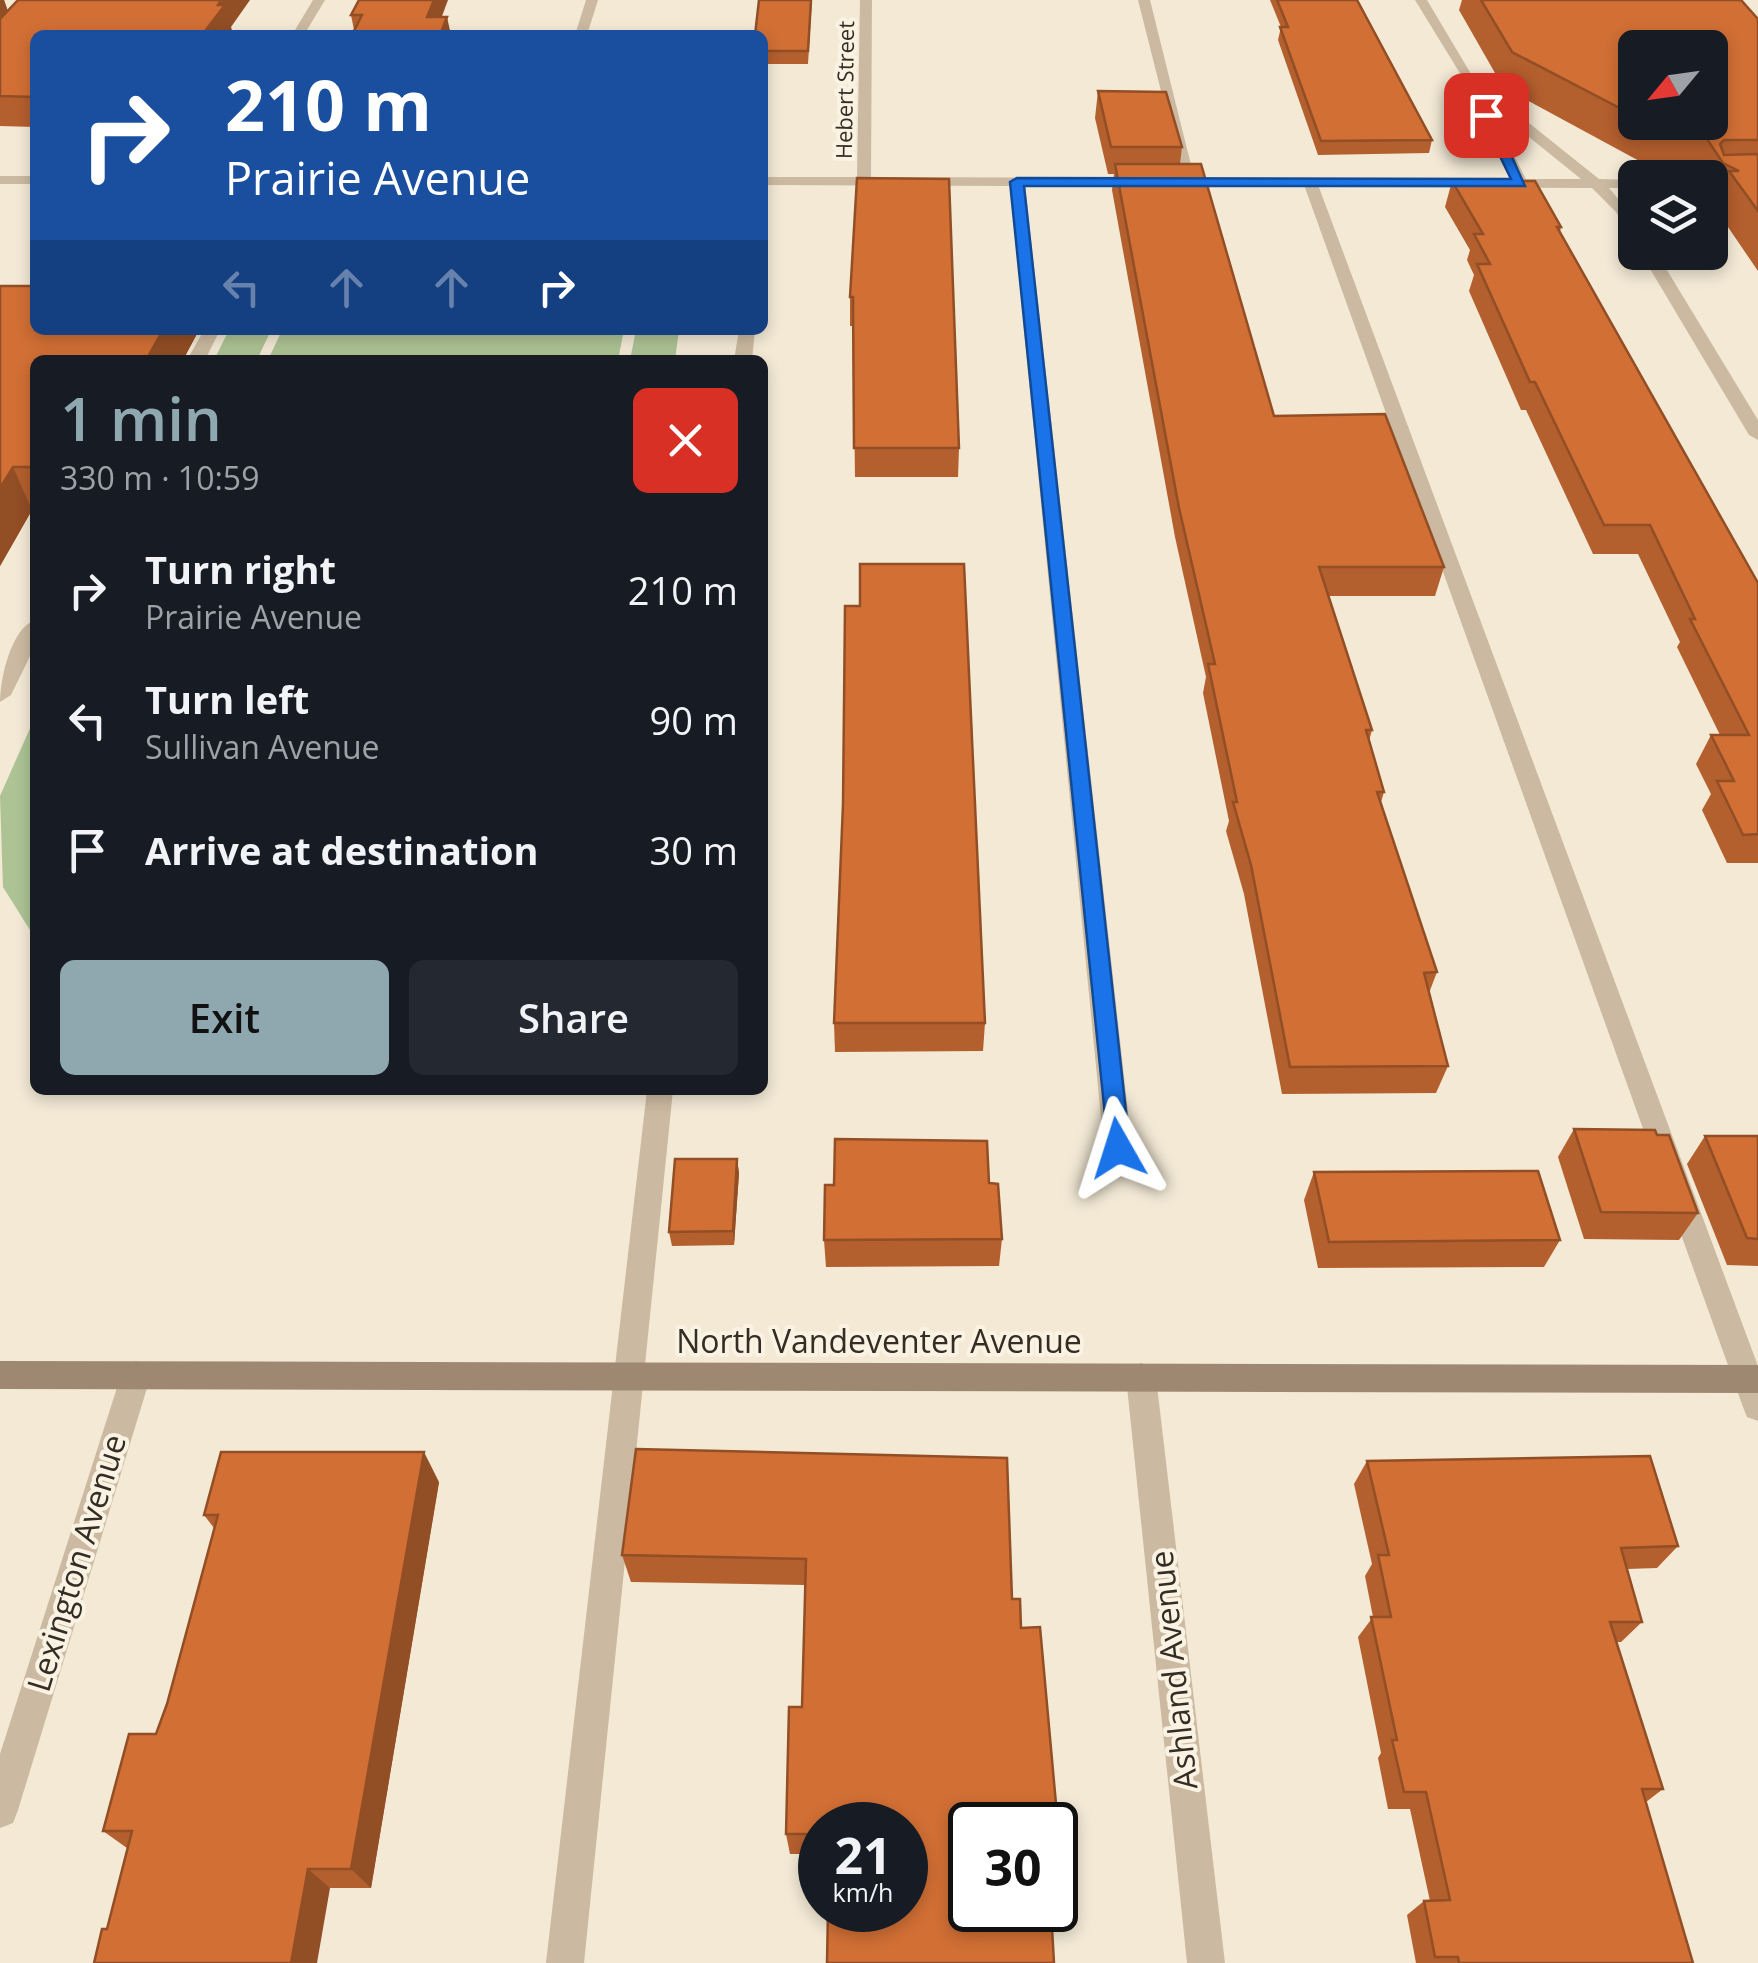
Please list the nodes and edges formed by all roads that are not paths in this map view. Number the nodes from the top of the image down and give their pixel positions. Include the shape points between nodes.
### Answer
1 (318, 0) edge
2 (592, 0) edge
3 (866, 0) edge
4 (1144, 0) edge
5 (1422, 0) edge
6 (301, 30) edge
7 (583, 30) edge
8 (1469, 81) junction
9 (0, 180) edge
10 (30, 180) edge
11 (864, 180) junction
12 (768, 181) edge
13 (1017, 182) junction
14 (1191, 182) junction
15 (1310, 182) junction
16 (1520, 183) junction
17 (1596, 184) junction
18 (1618, 184) edge
19 (1618, 206) edge
20 (1659, 270) edge
21 (1758, 435) edge
22 (30, 636) edge
23 (0, 695) edge
24 (659, 1095) edge
25 (1118, 1148) dead end
26 (0, 1374) edge
27 (136, 1375) junction
28 (628, 1376) junction
29 (1141, 1378) junction
30 (1755, 1388) edge
31 (0, 1810) edge
32 (565, 1963) edge
33 (1206, 1963) edge

1 - 6 street
2 - 7 street
3 - 11 street, Hebert Street
4 - 14 street
5 - 8 street
8 - 16 street
8 - 17 street
9 - 10 street
11 - 12 street
11 - 13 street
13 - 14 street
13 - 25 street
14 - 15 street
15 - 16 street
15 - 30 street
16 - 17 street
17 - 18 street
17 - 19 street
20 - 21 street
22 - 23 street
24 - 28 street
26 - 27 main road, North Vandeventer Avenue
27 - 28 main road, North Vandeventer Avenue
27 - 31 street, Lexington Avenue
28 - 29 main road, North Vandeventer Avenue
28 - 32 street
29 - 30 main road, North Vandeventer Avenue
29 - 33 street, Ashland Avenue

